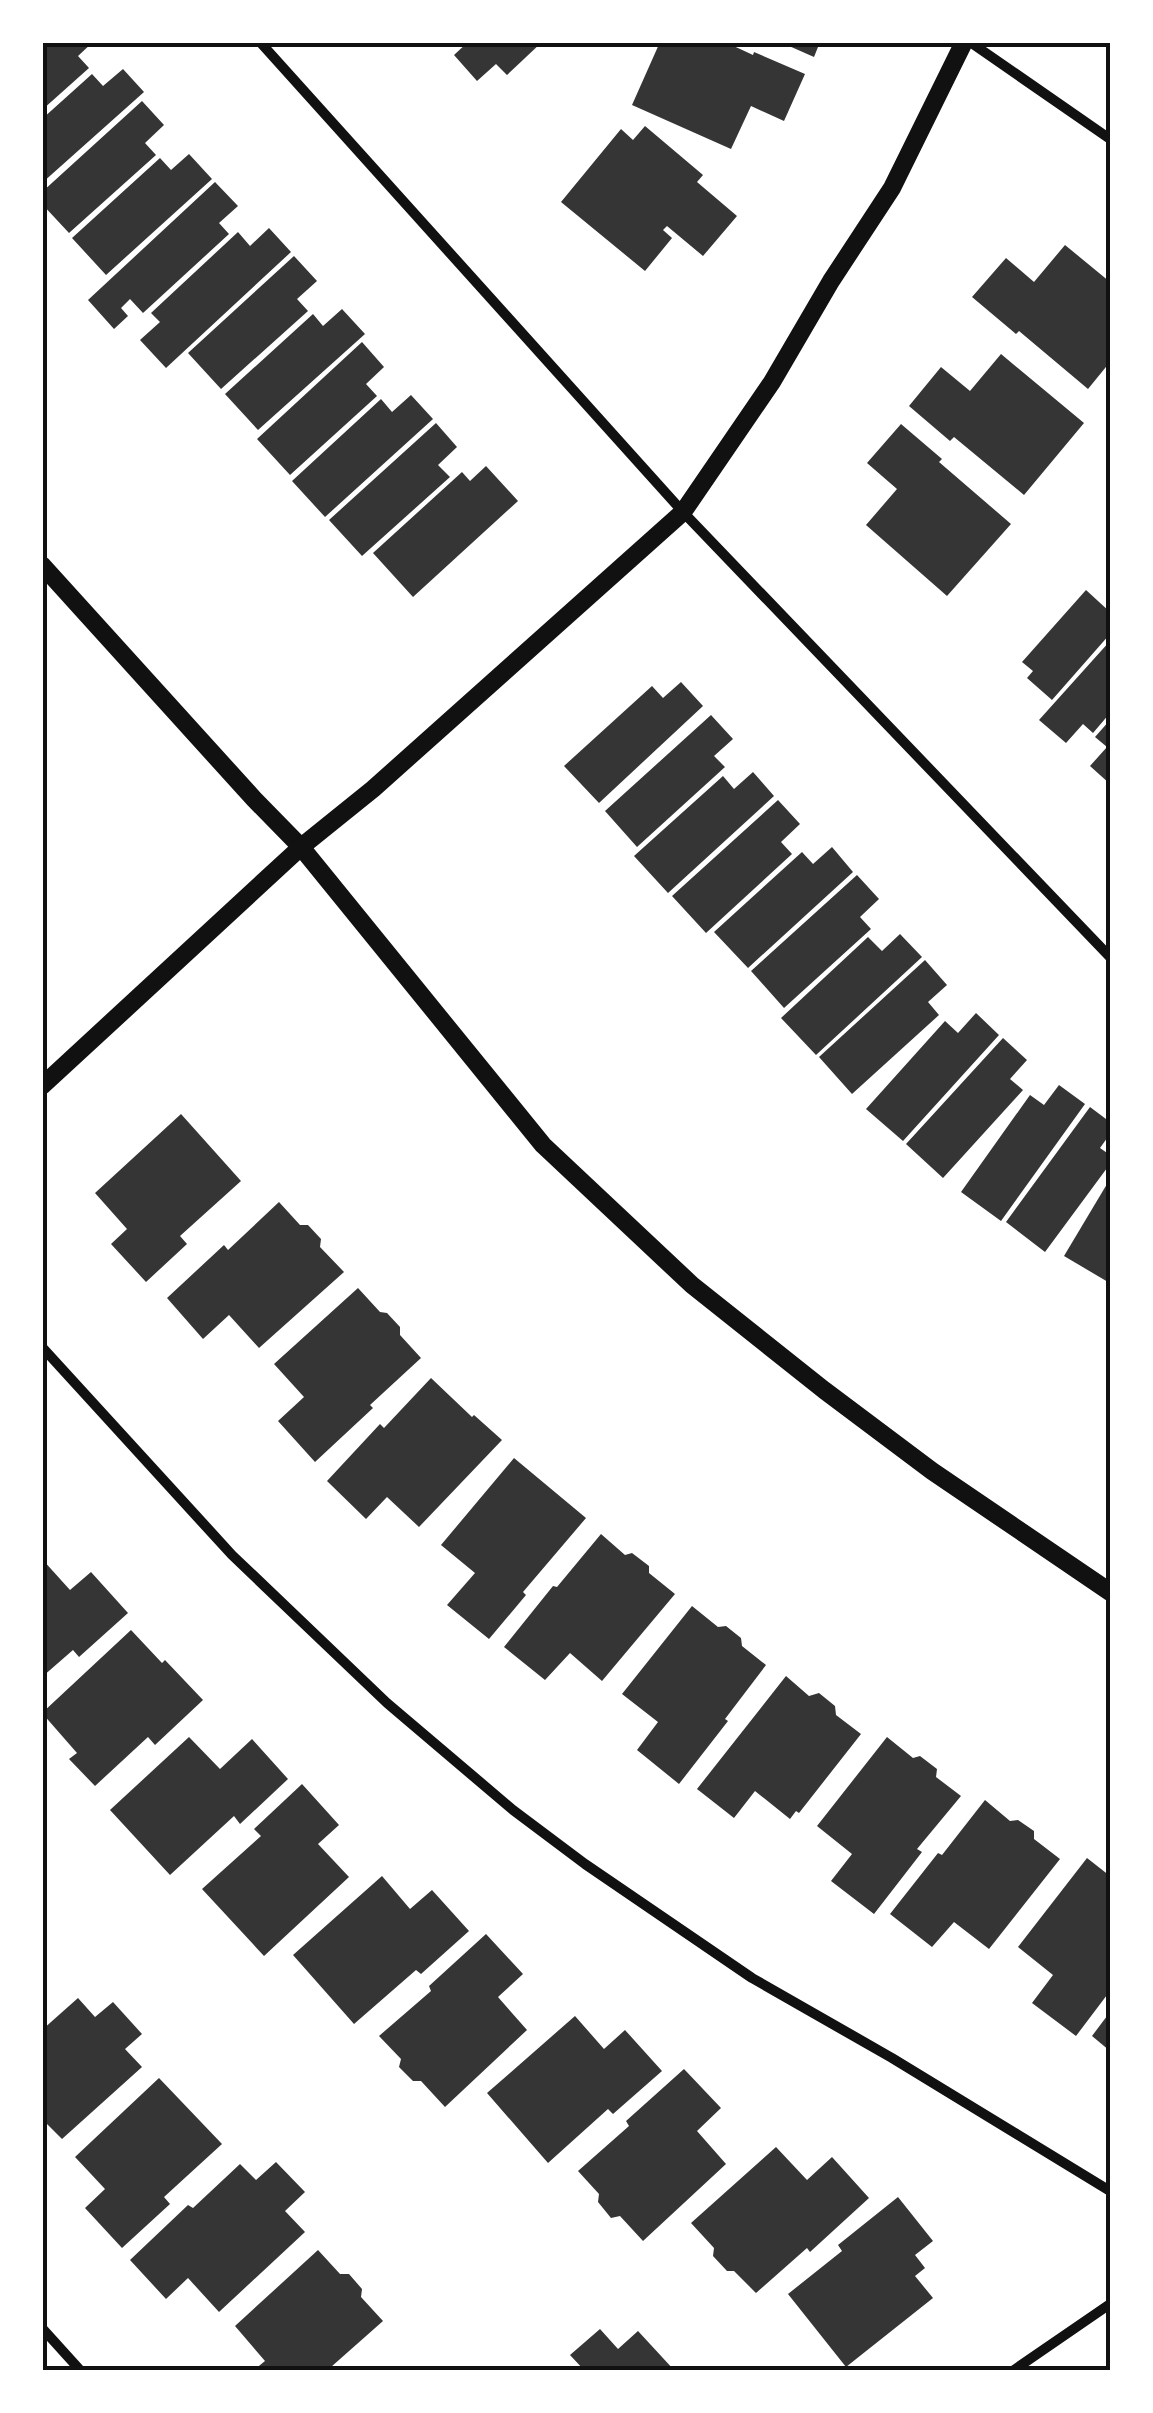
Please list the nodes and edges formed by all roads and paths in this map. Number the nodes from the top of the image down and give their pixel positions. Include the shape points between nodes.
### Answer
1 (260, 42) edge
2 (967, 42) edge
3 (1110, 138) edge
4 (683, 512) junction
5 (42, 565) edge
6 (301, 846) junction
7 (1110, 957) edge
8 (42, 1086) edge
9 (42, 1347) edge
10 (1110, 1592) edge
11 (1110, 2191) edge
12 (1110, 2304) edge
13 (42, 2328) edge
14 (80, 2370) edge
15 (1014, 2370) edge

1 - 4 street
2 - 3 street
2 - 4 street via 892,188
4 - 6 street
4 - 7 street
5 - 6 street
6 - 8 street
6 - 10 street via 544,1145 692,1286 932,1471
9 - 11 street via 258,1580 513,1810 752,1978
12 - 15 street
13 - 14 street

